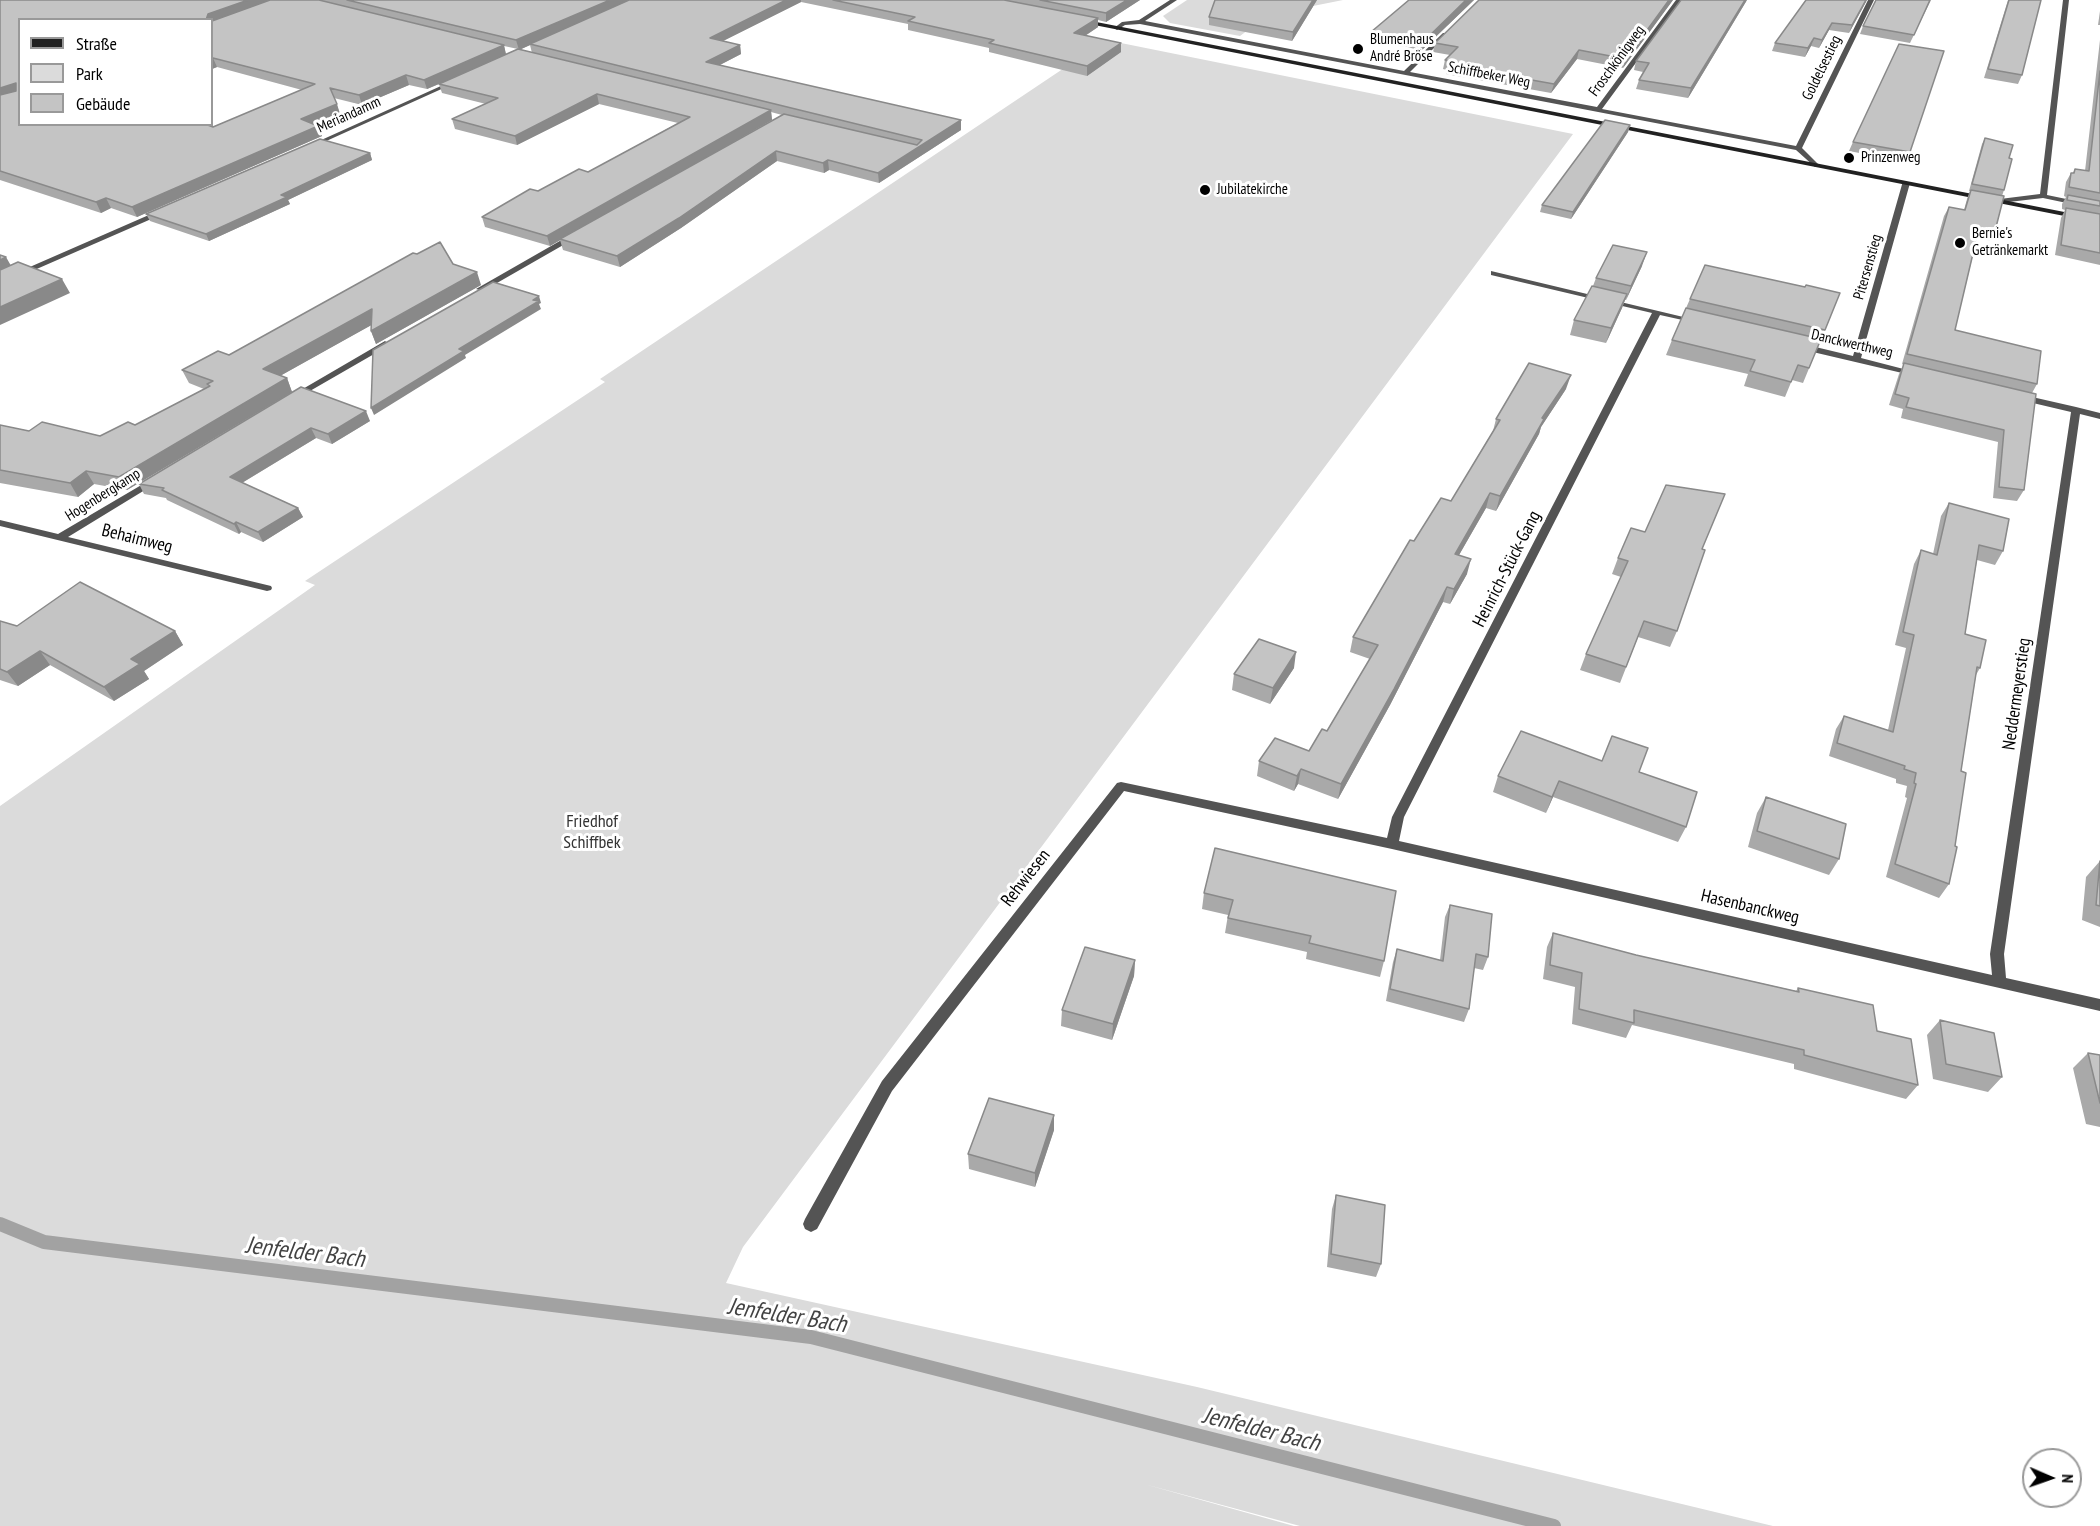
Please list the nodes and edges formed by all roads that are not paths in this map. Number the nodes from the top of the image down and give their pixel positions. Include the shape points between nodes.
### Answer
1 (1174, 0) edge
2 (1679, 0) edge
3 (1871, 0) edge
4 (2066, 0) edge
5 (1074, 20) edge
6 (1140, 22) junction
7 (1117, 28) junction
8 (1447, 32) edge
9 (1405, 73) junction
10 (463, 79) edge
11 (1598, 110) junction
12 (1797, 148) junction
13 (300, 151) edge
14 (1815, 165) junction
15 (1906, 183) junction
16 (2043, 196) junction
17 (2000, 201) junction
18 (2100, 208) edge
19 (170, 209) edge
20 (2100, 221) edge
21 (586, 230) edge
22 (1494, 273) dead end
23 (0, 283) edge
24 (472, 294) edge
25 (1658, 312) junction
26 (1702, 323) edge
27 (393, 340) edge
28 (1790, 344) edge
29 (1856, 359) junction
30 (1926, 375) edge
31 (2006, 394) edge
32 (283, 403) edge
33 (2076, 410) junction
34 (2100, 416) edge
35 (168, 471) edge
36 (0, 523) edge
37 (62, 536) junction
38 (267, 588) dead end
39 (1392, 844) junction
40 (1999, 983) junction
41 (2100, 1005) edge
42 (811, 1224) dead end

1 - 6 street
2 - 11 street, Froschkönigweg
3 - 12 street, Goldelsestieg
4 - 16 street
5 - 7 main road, Schiffbeker Weg
6 - 7 street, Schiffbeker Weg via 1124,23
6 - 9 street, Schiffbeker Weg
7 - 14 main road, Schiffbeker Weg
8 - 9 street
9 - 11 street, Schiffbeker Weg
10 - 13 street, Meriandamm
11 - 12 street, Schiffbeker Weg
12 - 14 street
14 - 15 main road, Schiffbeker Weg
15 - 17 main road, Schiffbeker Weg
15 - 29 street, Pitersenstieg
16 - 17 street, Schiffbeker Weg
16 - 18 street, Schiffbeker Weg
17 - 20 main road, Schiffbeker Weg
19 - 23 street
21 - 24 street
22 - 25 street
25 - 26 street
25 - 39 street, Heinrich-Stück-Gang via 1398,817
27 - 32 street
28 - 29 street, Danckwerthweg
29 - 30 street, Danckwerthweg
31 - 33 street
33 - 34 street
33 - 40 street, Neddermeyerstieg via 1997,954
35 - 37 street, Hogenbergkamp
36 - 37 street, Behaimweg
37 - 38 street, Behaimweg
39 - 40 street, Hasenbanckweg
39 - 42 street, Rehwiesen via 1121,786 887,1086
40 - 41 street, Hasenbanckweg

